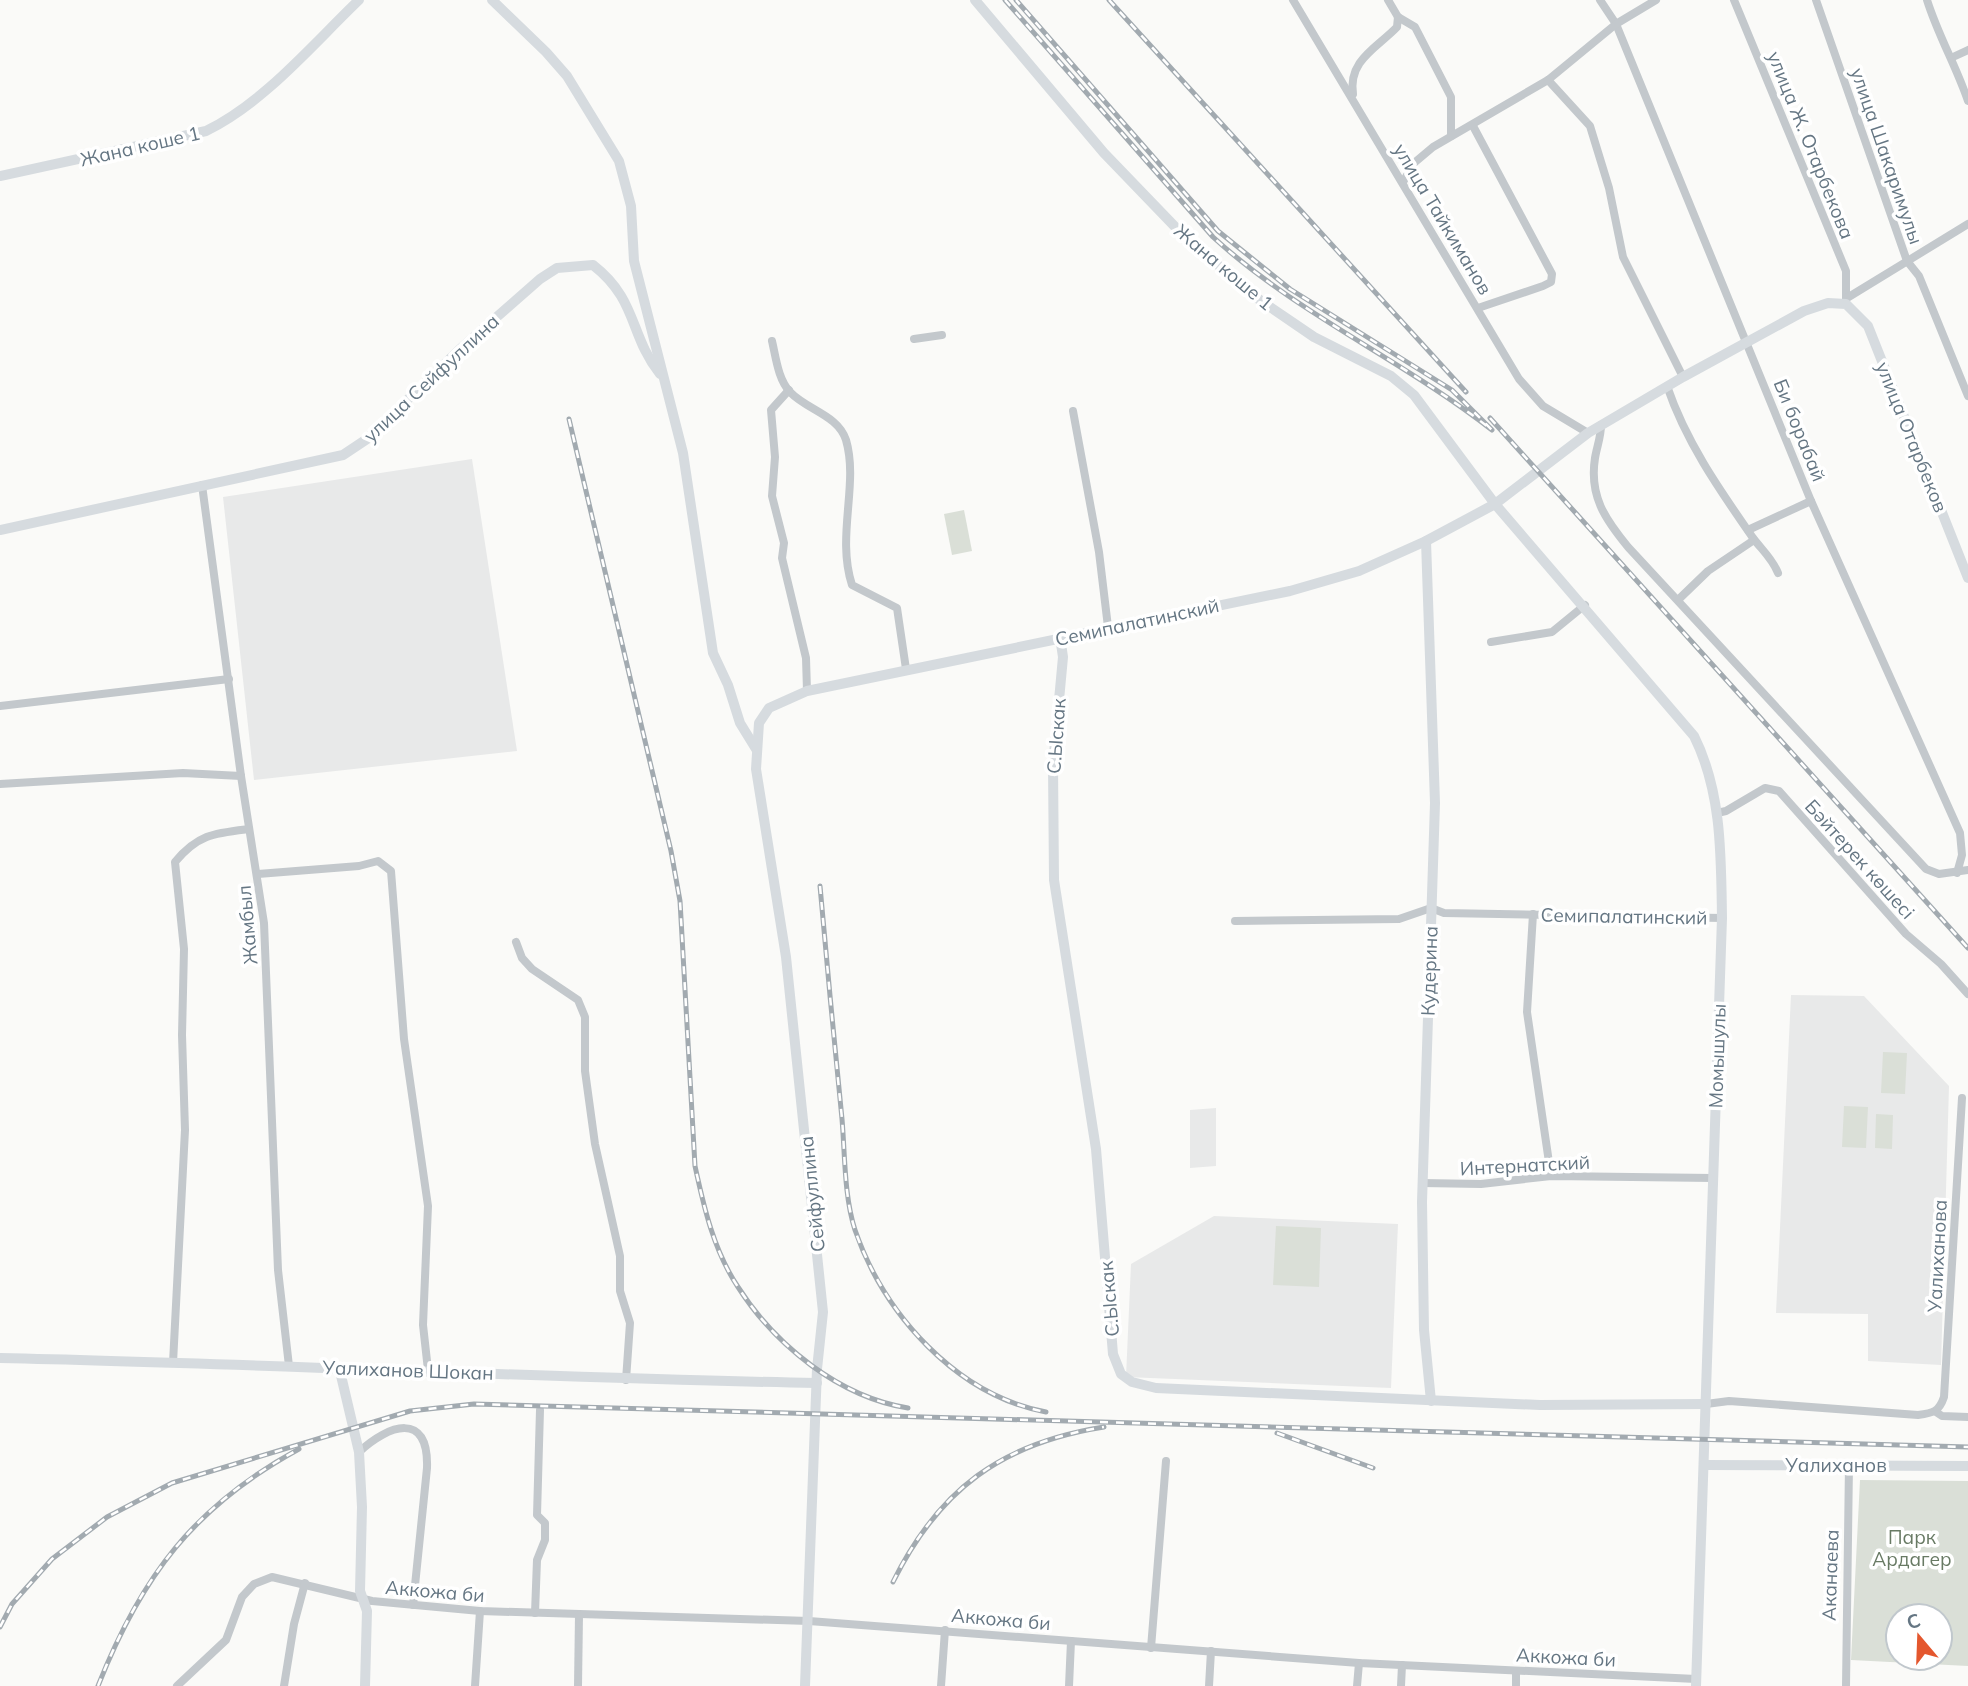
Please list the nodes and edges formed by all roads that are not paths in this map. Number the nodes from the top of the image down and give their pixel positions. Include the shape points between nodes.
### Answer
1 (359, 0) edge
2 (492, 0) edge
3 (975, 0) edge
4 (1293, 0) edge
5 (1388, 0) edge
6 (1600, 0) edge
7 (1656, 0) edge
8 (1734, 0) edge
9 (1816, 0) edge
10 (1927, 0) edge
11 (1398, 17) junction
12 (1616, 24) junction
13 (1968, 50) edge
14 (1952, 57) junction
15 (1548, 80) junction
16 (1353, 100) junction
17 (1968, 101) edge
18 (1473, 126) junction
19 (1451, 136) junction
20 (0, 176) edge
21 (1403, 182) junction
22 (1968, 224) edge
23 (1907, 261) junction
24 (1846, 301) junction
25 (1478, 307) junction
26 (942, 335) dead end
27 (914, 339) dead end
28 (1748, 340) junction
29 (772, 341) dead end
30 (1682, 377) junction
31 (664, 379) junction
32 (1667, 386) junction
33 (789, 390) junction
34 (1968, 396) edge
35 (1073, 411) dead end
36 (1601, 425) junction
37 (1588, 433) junction
38 (202, 485) junction
39 (1811, 501) junction
40 (1494, 504) junction
41 (0, 530) edge
42 (1748, 530) junction
43 (1754, 540) junction
44 (1426, 541) junction
45 (1778, 573) dead end
46 (1968, 578) edge
47 (1679, 599) junction
48 (1585, 605) junction
49 (1108, 627) junction
50 (1060, 637) junction
51 (1491, 642) dead end
52 (906, 669) junction
53 (229, 679) junction
54 (807, 691) junction
55 (0, 706) edge
56 (769, 708) joint
57 (756, 749) junction
58 (241, 776) junction
59 (0, 784) edge
60 (1717, 813) junction
61 (249, 829) junction
62 (1968, 870) edge
63 (1957, 873) junction
64 (258, 874) junction
65 (1431, 908) junction
66 (1533, 914) junction
67 (1722, 918) junction
68 (1235, 921) dead end
69 (516, 942) dead end
70 (1968, 994) edge
71 (1962, 1098) dead end
72 (1551, 1176) junction
73 (1713, 1178) junction
74 (1422, 1183) junction
75 (0, 1357) edge
76 (173, 1363) junction
77 (289, 1366) junction
78 (338, 1367) junction
79 (428, 1370) junction
80 (626, 1380) junction
81 (817, 1383) junction
82 (1431, 1401) junction
83 (1706, 1404) junction
84 (540, 1410) dead end
85 (1936, 1412) junction
86 (1968, 1418) edge
87 (359, 1452) junction
88 (1166, 1461) dead end
89 (1849, 1464) junction
90 (1704, 1465) junction
91 (1968, 1466) edge
92 (305, 1583) junction
93 (362, 1598) junction
94 (412, 1605) junction
95 (480, 1611) junction
96 (535, 1613) junction
97 (579, 1615) junction
98 (809, 1621) junction
99 (945, 1630) junction
100 (1071, 1641) junction
101 (1151, 1648) junction
102 (1211, 1651) junction
103 (1359, 1663) junction
104 (1402, 1665) junction
105 (1516, 1671) junction
106 (1696, 1683) edge
107 (177, 1686) edge
108 (284, 1686) edge
109 (365, 1686) edge
110 (475, 1686) edge
111 (578, 1686) edge
112 (805, 1686) edge
113 (941, 1686) edge
114 (1069, 1686) edge
115 (1209, 1686) edge
116 (1357, 1686) edge
117 (1401, 1686) edge
118 (1516, 1686) edge
119 (1846, 1686) edge

1 - 20 street, Жана коше 1 via 279,78 216,126 184,137
2 - 31 street, улица Сейфуллина via 567,76 619,161 631,206 634,261
3 - 40 street, Жана коше 1 via 1104,153 1182,234 1274,310 1314,337 1391,376 1414,395
4 - 16 street, улица Тайкиманов
5 - 11 street
6 - 12 street, Би борабай
7 - 12 street
8 - 24 street, улица Ж. Отарбекова via 1846,271
9 - 23 street, улица Шакаримулы
10 - 14 street
11 - 16 street via 1397,26 1358,62 1351,80
11 - 19 street via 1415,27 1451,97
12 - 15 street
12 - 28 street, Би борабай
13 - 14 street
14 - 17 street
15 - 18 street
15 - 30 street via 1590,125 1623,257
16 - 21 street, улица Тайкиманов
18 - 19 street
18 - 25 street via 1552,274 1543,286
19 - 21 street via 1414,163
21 - 25 street, улица Тайкиманов
22 - 23 street
23 - 24 street
23 - 34 street, улица Шакаримулы via 1919,276
24 - 28 street, Семипалатинский via 1816,306
24 - 46 street, улица Отарбеков via 1868,326
25 - 37 street, улица Тайкиманов via 1519,379 1543,406
26 - 27 street
28 - 30 street, Семипалатинский
28 - 39 street, Би борабай
29 - 33 street via 778,370
30 - 32 street, Семипалатинский
31 - 38 street, улица Сейфуллина via 649,360 624,297 612,280 593,265 557,268 459,350 367,439 343,455
31 - 57 street, улица Сейфуллина via 683,453 713,653 740,723
32 - 36 street, Семипалатинский
32 - 42 street via 1706,472
33 - 52 street via 842,430 849,458 846,567 852,585 897,608
33 - 54 street via 771,411 772,496 806,658
35 - 49 street
36 - 37 street, Семипалатинский
36 - 47 street via 1594,494 1603,517
37 - 40 street, Семипалатинский
38 - 41 street, улица Сейфуллина
38 - 53 street, Жамбыл
39 - 42 street
39 - 63 street, Би борабай via 1960,833 1962,855
40 - 44 street, Семипалатинский
40 - 48 street, Момышулы
42 - 43 street
43 - 45 street via 1773,559
43 - 47 street via 1708,570
44 - 49 street, Семипалатинский via 1359,571 1290,591
44 - 65 street, Кудерина via 1435,803
47 - 63 street via 1926,869
48 - 51 street via 1552,632
48 - 60 street, Момышулы via 1694,736 1704,755
49 - 50 street, Семипалатинский
50 - 52 street, Семипалатинский
50 - 82 street, С.Ыскак via 1063,657 1053,765 1054,880 1096,1149 1115,1364 1121,1374 1144,1387
52 - 54 street, Семипалатинский
53 - 55 street
53 - 58 street, Жамбыл
54 - 56 street, Семипалатинский
56 - 57 street, Сейфуллина via 760,723
57 - 81 street, Сейфуллина via 786,957 818,1244 823,1312
58 - 59 street via 183,773
58 - 61 street, Жамбыл
60 - 67 street, Момышулы
60 - 70 street, Бәйтерек көшесі via 1765,788 1779,791 1897,925
61 - 64 street, Жамбыл
61 - 76 street via 190,844 176,862 184,949 185,1141
62 - 63 street
64 - 77 street, Жамбыл via 264,923 278,1270
64 - 79 street via 379,861 391,871 404,1039 428,1206 423,1325
65 - 66 street, Семипалатинский via 1444,913
65 - 68 street, Семипалатинский via 1399,919
65 - 74 street, Кудерина
66 - 67 street, Семипалатинский
66 - 72 street via 1527,1012
67 - 73 street, Момышулы
69 - 80 street via 532,969 578,1000 585,1017 585,1071 595,1144 620,1256 620,1291 630,1323
71 - 85 street, Уалиханова via 1944,1397
72 - 73 street, Интернатский
72 - 74 street, Интернатский via 1481,1184
73 - 83 street, Момышулы
74 - 82 street, Кудерина via 1424,1330
75 - 76 street, Уалиханов Шокан
76 - 77 street, Уалиханов Шокан
77 - 78 street, Уалиханов Шокан
78 - 79 street, Уалиханов Шокан
78 - 87 street
79 - 80 street, Уалиханов Шокан
80 - 81 street, Уалиханов Шокан
81 - 98 street, Сейфуллина
82 - 83 street, С.Ыскак
83 - 85 street via 1729,1401 1918,1415
83 - 90 street, Момышулы
84 - 96 street via 537,1515 545,1523 545,1539 537,1560
85 - 86 street
87 - 93 street
87 - 94 street via 386,1430 401,1427 416,1433 426,1446
88 - 101 street
89 - 90 street, Уалиханов
89 - 91 street, Уалиханов
89 - 119 street, Аканаева
90 - 106 street, Момышулы
92 - 93 street, Аккожа би
92 - 107 street, Аккожа би via 272,1577 254,1584 242,1597 226,1640
92 - 108 street
93 - 94 street, Аккожа би
93 - 109 street via 367,1611
94 - 95 street, Аккожа би
95 - 96 street, Аккожа би
95 - 110 street
96 - 97 street, Аккожа би
97 - 98 street, Аккожа би
97 - 111 street
98 - 99 street, Аккожа би
98 - 112 street, Сейфуллина
99 - 100 street, Аккожа би
99 - 113 street
100 - 101 street, Аккожа би
100 - 114 street
101 - 102 street, Аккожа би
102 - 103 street, Аккожа би
102 - 115 street
103 - 104 street, Аккожа би
103 - 116 street
104 - 105 street, Аккожа би
104 - 117 street
105 - 106 street, Аккожа би
105 - 118 street

